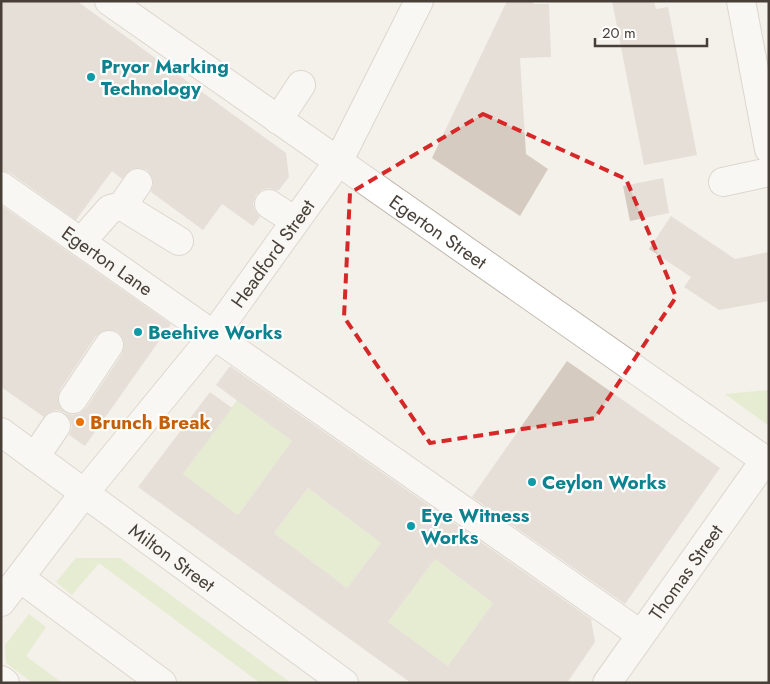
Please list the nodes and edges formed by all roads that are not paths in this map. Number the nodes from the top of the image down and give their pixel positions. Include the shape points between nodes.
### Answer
1 (110, 1) edge
2 (419, 1) edge
3 (741, 1) edge
4 (301, 85) dead end
5 (278, 120) junction
6 (769, 149) edge
7 (338, 162) junction
8 (769, 172) edge
9 (723, 182) dead end
10 (138, 183) dead end
11 (1, 186) edge
12 (270, 204) dead end
13 (122, 206) junction
14 (295, 221) junction
15 (179, 241) dead end
16 (81, 242) junction
17 (213, 336) junction
18 (109, 345) dead end
19 (74, 399) dead end
20 (56, 426) dead end
21 (1, 432) edge
22 (35, 457) junction
23 (767, 461) edge
24 (85, 492) junction
25 (20, 578) junction
26 (1, 602) edge
27 (640, 634) junction
28 (1, 680) edge
29 (5, 683) edge
30 (162, 683) edge
31 (344, 683) edge
32 (607, 683) edge

1 - 5 street, Egerton Street
2 - 7 street, Headford Street
3 - 6 street
4 - 5 street
5 - 7 street, Egerton Street
7 - 14 street, Headford Street
7 - 23 street, Egerton Street
8 - 9 street
10 - 13 street
11 - 16 street, Egerton Lane
12 - 14 street
13 - 15 street
13 - 16 street via 110,209
14 - 17 street, Headford Street
16 - 17 street, Egerton Lane
17 - 24 street, Headford Street
17 - 27 street, Egerton Lane
18 - 19 street
20 - 22 street
21 - 22 street, Milton Street
22 - 24 street, Milton Street
23 - 27 street, Thomas Street
24 - 25 street, Headford Street
24 - 31 street, Milton Street
25 - 26 street, Headford Street
25 - 30 street
27 - 32 street, Thomas Street
28 - 29 street

